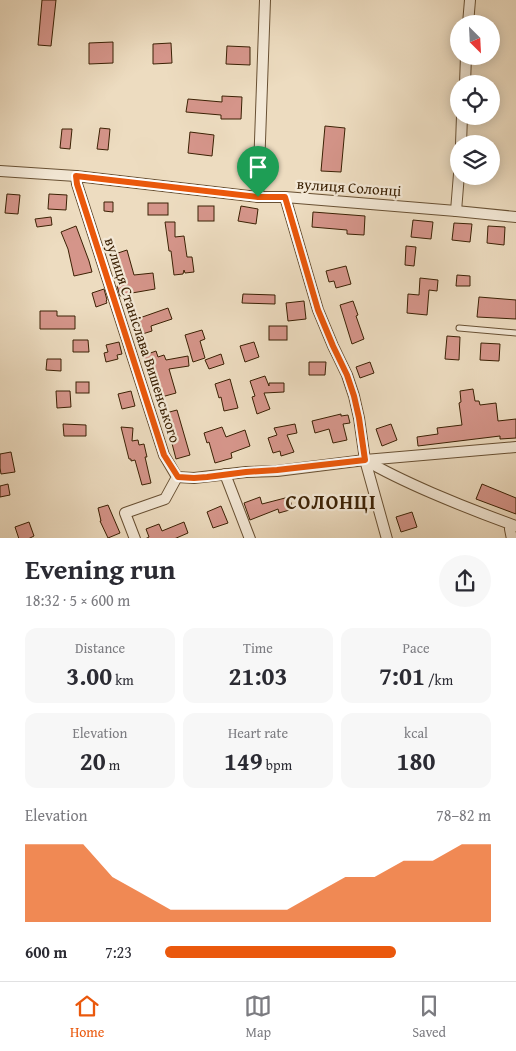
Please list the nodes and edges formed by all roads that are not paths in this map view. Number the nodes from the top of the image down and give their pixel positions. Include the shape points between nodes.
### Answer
1 (265, 0) edge
2 (470, 0) edge
3 (469, 15) edge
4 (0, 172) edge
5 (76, 176) junction
6 (458, 185) edge
7 (258, 197) junction
8 (285, 197) junction
9 (456, 211) junction
10 (516, 217) edge
11 (459, 328) dead end
12 (516, 333) edge
13 (516, 447) edge
14 (365, 460) junction
15 (225, 474) junction
16 (178, 477) junction
17 (514, 526) edge
18 (135, 538) edge
19 (250, 538) edge
20 (386, 538) edge
21 (512, 538) edge

1 - 7 street
2 - 3 street
4 - 5 street, вулиця Солонці
5 - 7 street, вулиця Солонці
5 - 16 street, вулиця Станіслава Вишенського via 164,455
6 - 9 street
7 - 8 street, вулиця Солонці
8 - 9 street, вулиця Солонці
8 - 14 street via 318,310 354,396
9 - 10 street, вулиця Солонці
11 - 12 lane
13 - 14 street
14 - 15 street
14 - 17 street via 407,482
14 - 20 street
15 - 16 street
15 - 19 street
16 - 18 street via 165,499 125,513
17 - 21 street via 510,529

